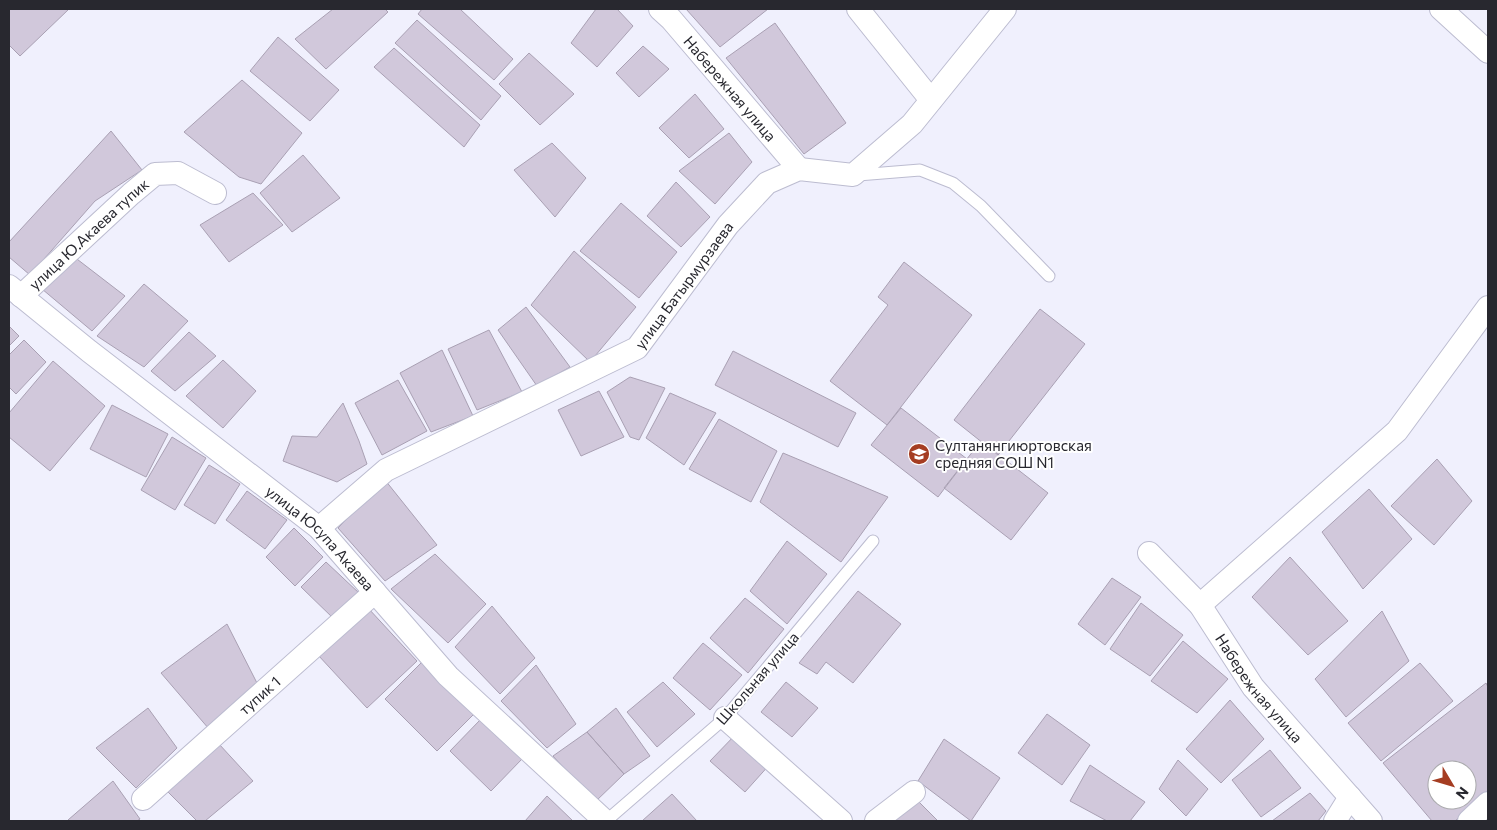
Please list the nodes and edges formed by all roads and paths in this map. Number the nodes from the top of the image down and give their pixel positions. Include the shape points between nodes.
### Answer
1 (660, 9) edge
2 (858, 9) edge
3 (1005, 9) edge
4 (1441, 9) edge
5 (1488, 52) edge
6 (931, 100) junction
7 (799, 170) junction
8 (854, 175) junction
9 (215, 193) dead end
10 (1049, 276) dead end
11 (15, 291) edge
12 (1488, 308) edge
13 (319, 528) junction
14 (873, 541) dead end
15 (1149, 553) dead end
16 (375, 592) junction
17 (1200, 605) junction
18 (724, 718) junction
19 (914, 792) dead end
20 (1350, 797) junction
21 (143, 799) dead end
22 (1488, 803) edge
23 (605, 821) edge
24 (841, 821) edge
25 (876, 821) edge
26 (1335, 821) edge
27 (1371, 821) edge
28 (1469, 821) edge

1 - 7 street, Набережная улица
2 - 6 street
3 - 6 street
4 - 5 street
6 - 8 street via 912,124
7 - 8 street, улица Батырмурзаева
7 - 13 street, улица Батырмурзаева via 767,183 728,225 637,348 386,470
8 - 10 lane via 920,170 954,183
9 - 11 street, улица Ю.Акаева тупик via 178,173 155,174
11 - 13 street, улица Юсупа Акаева
12 - 17 street via 1397,431
13 - 16 street, улица Юсупа Акаева
14 - 18 lane, Школьная улица
15 - 17 street, Набережная улица
16 - 21 street, тупик 1
16 - 23 street, улица Юсупа Акаева via 448,676
17 - 20 street, Набережная улица via 1253,687
18 - 23 lane, Школьная улица
18 - 24 street
19 - 25 street
20 - 26 street
20 - 27 street, Набережная улица
22 - 28 street

